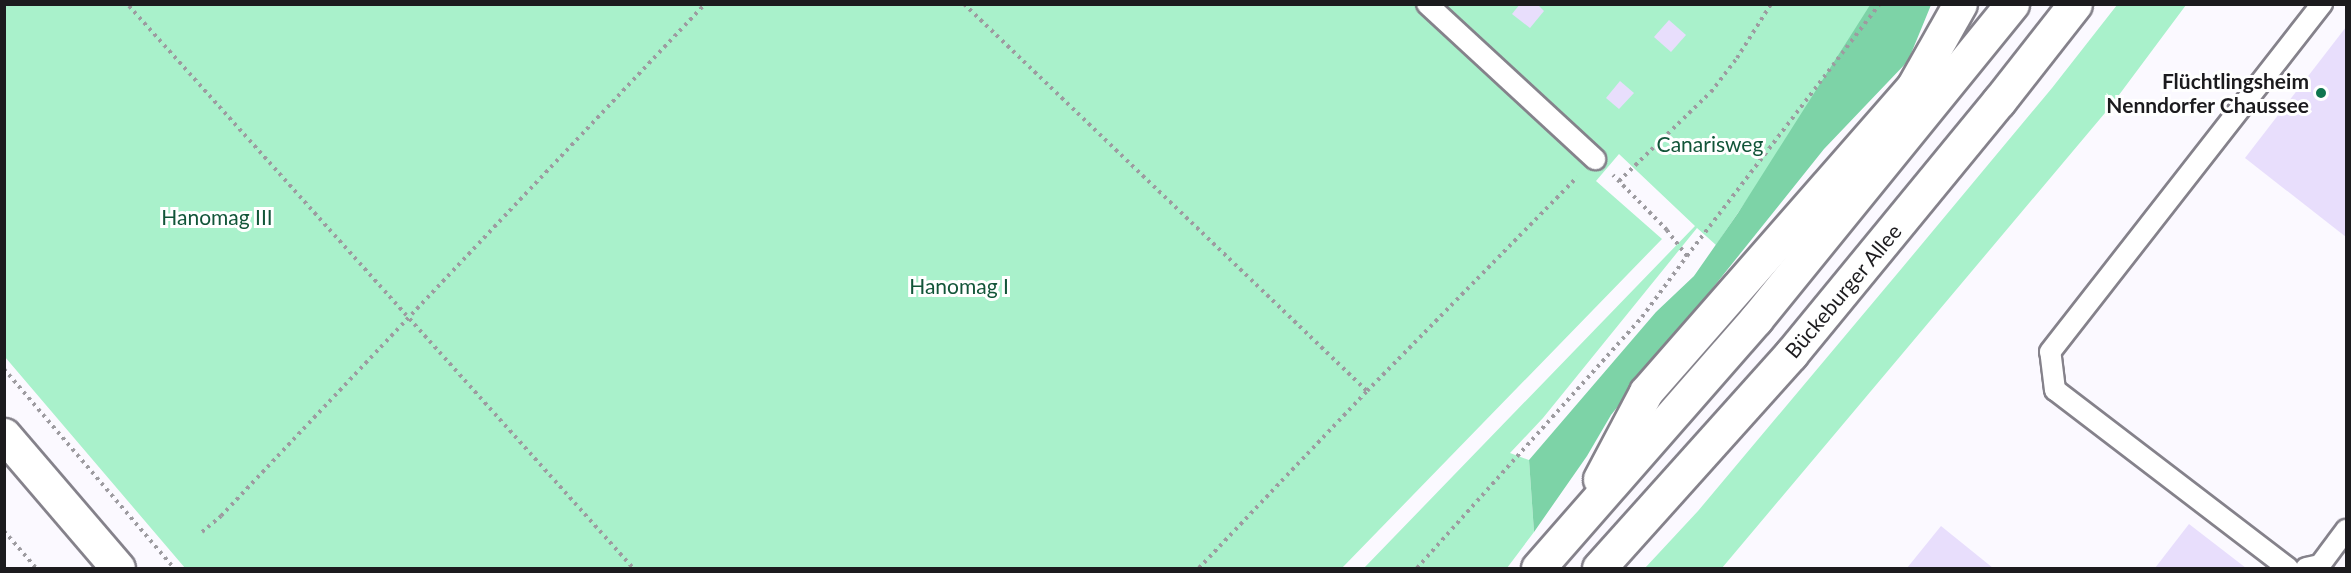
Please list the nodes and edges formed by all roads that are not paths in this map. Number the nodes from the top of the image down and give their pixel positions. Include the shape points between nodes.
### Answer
1 (1427, 4) edge
2 (1960, 4) edge
3 (2012, 4) edge
4 (2075, 4) edge
5 (2322, 4) edge
6 (1595, 159) road end
7 (4, 435) edge
8 (2346, 530) edge
9 (1571, 532) junction
10 (118, 568) edge
11 (1538, 568) edge
12 (1599, 568) edge
13 (2288, 568) edge
14 (2306, 568) edge

1 - 6 lane
2 - 9 main road via 1913,87 1646,392
3 - 9 main road via 1764,310
4 - 12 main road, Bückeburger Allee via 1791,354
5 - 13 lane via 2050,352 2055,390
7 - 10 main road
8 - 14 lane via 2320,565
9 - 11 main road

